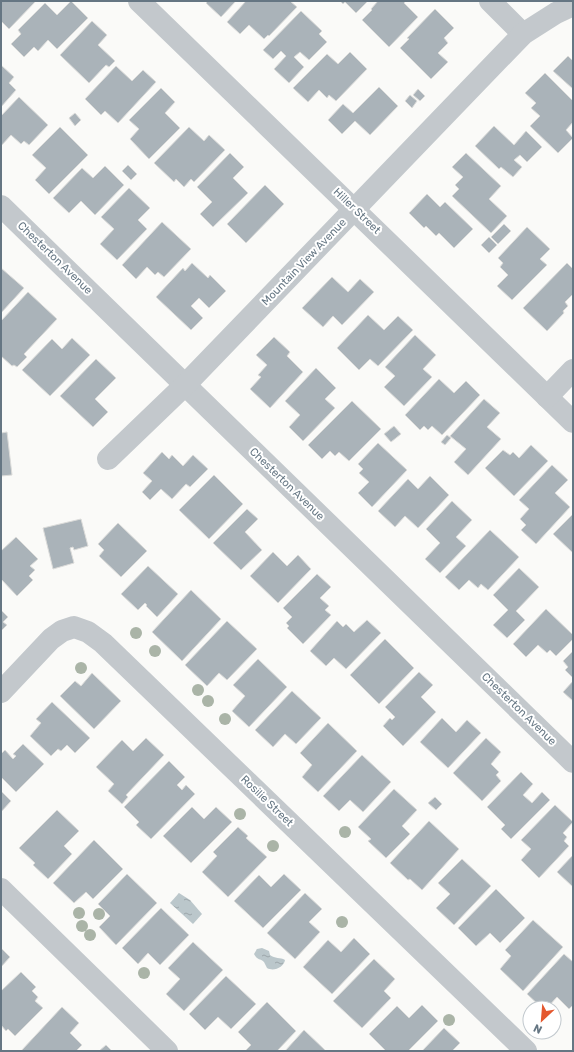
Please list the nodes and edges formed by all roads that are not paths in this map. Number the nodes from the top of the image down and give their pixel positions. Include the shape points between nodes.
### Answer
1 (139, 1) edge
2 (490, 1) edge
3 (573, 5) edge
4 (523, 34) junction
5 (1, 206) edge
6 (355, 209) junction
7 (573, 370) edge
8 (185, 385) junction
9 (547, 397) junction
10 (573, 422) edge
11 (108, 460) dead end
12 (1, 692) edge
13 (573, 762) edge
14 (1, 889) edge
15 (167, 1051) edge
16 (526, 1051) edge

1 - 6 street, Hiller Street
2 - 4 street
3 - 4 street, Mountain View Avenue
4 - 6 street, Mountain View Avenue
5 - 8 street, Chesterton Avenue
6 - 8 street, Mountain View Avenue
6 - 9 street, Hiller Street
7 - 9 street
8 - 11 street, Mountain View Avenue
8 - 13 street, Chesterton Avenue
9 - 10 street, Hiller Street
12 - 16 street, Rosilie Street via 51,639 62,631 74,627 88,632 103,643
14 - 15 street

